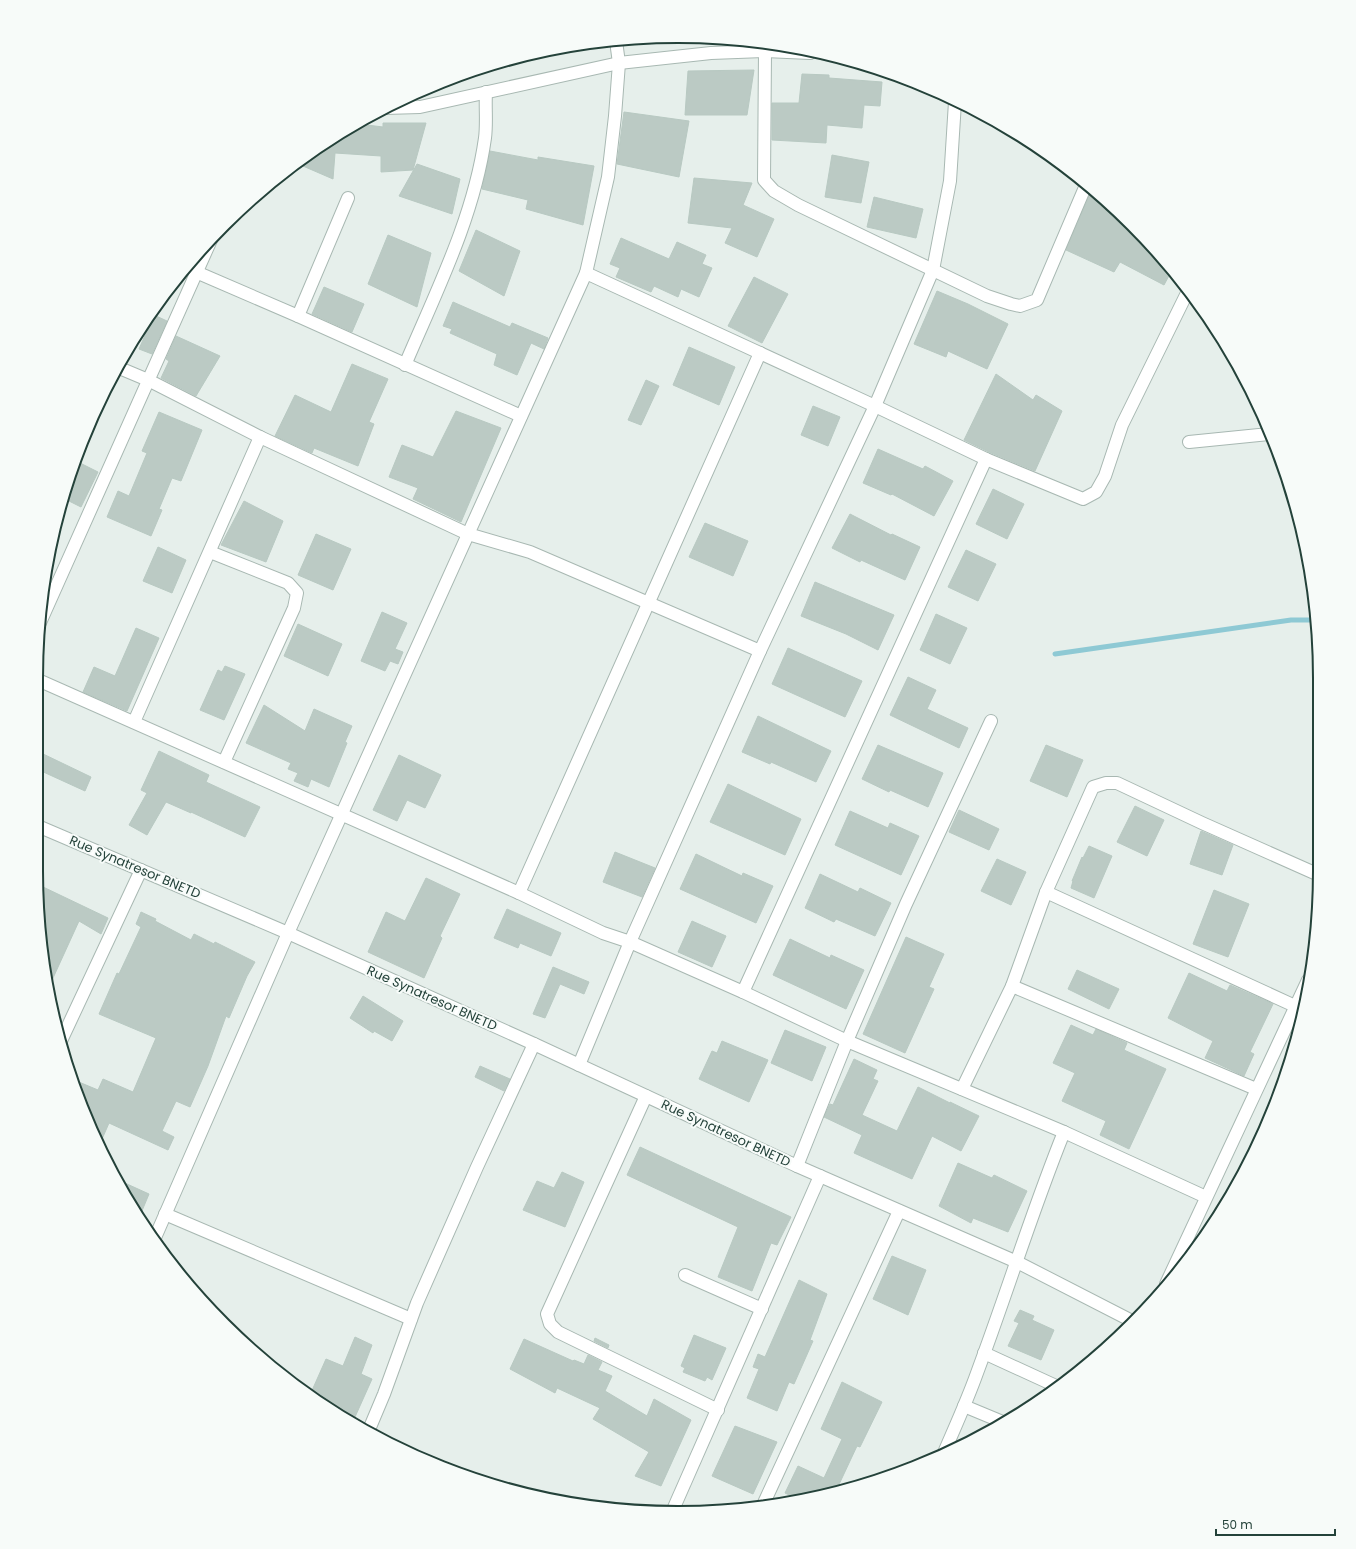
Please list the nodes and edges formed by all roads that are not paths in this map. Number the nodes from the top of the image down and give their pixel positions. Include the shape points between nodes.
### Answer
1 (617, 46) edge
2 (765, 51) junction
3 (783, 52) edge
4 (619, 63) junction
5 (486, 92) junction
6 (955, 106) edge
7 (398, 108) edge
8 (1084, 190) edge
9 (348, 198) dead end
10 (203, 257) edge
11 (933, 270) junction
12 (196, 272) junction
13 (586, 273) junction
14 (1185, 295) edge
15 (298, 316) junction
16 (760, 353) junction
17 (405, 365) junction
18 (123, 369) edge
19 (148, 380) junction
20 (875, 406) junction
21 (521, 416) junction
22 (1265, 434) edge
23 (260, 437) junction
24 (1189, 442) dead end
25 (986, 459) junction
26 (468, 534) junction
27 (210, 552) junction
28 (649, 602) junction
29 (47, 606) edge
30 (760, 652) junction
31 (43, 682) edge
32 (991, 721) dead end
33 (134, 722) junction
34 (224, 762) junction
35 (342, 815) junction
36 (43, 828) edge
37 (141, 870) junction
38 (1313, 872) edge
39 (1046, 892) junction
40 (519, 893) junction
41 (288, 933) junction
42 (630, 942) junction
43 (1012, 986) junction
44 (743, 992) junction
45 (1301, 993) edge
46 (1295, 1006) junction
47 (65, 1033) edge
48 (847, 1041) junction
49 (534, 1044) junction
50 (579, 1065) junction
51 (962, 1089) junction
52 (1256, 1089) junction
53 (646, 1096) junction
54 (1064, 1132) junction
55 (797, 1166) junction
56 (820, 1176) junction
57 (1206, 1197) junction
58 (899, 1211) junction
59 (165, 1214) junction
60 (157, 1234) edge
61 (1017, 1262) junction
62 (1173, 1269) edge
63 (685, 1275) dead end
64 (762, 1309) junction
65 (411, 1319) junction
66 (1128, 1319) edge
67 (984, 1354) junction
68 (1052, 1384) edge
69 (964, 1406) junction
70 (718, 1410) junction
71 (998, 1420) edge
72 (370, 1427) edge
73 (946, 1447) edge
74 (765, 1500) edge
75 (675, 1506) edge

1 - 4 street
2 - 3 street
2 - 4 street via 711,53
2 - 11 street via 764,180 774,191 798,205
4 - 5 street
4 - 13 street via 608,177
5 - 7 street via 420,107
5 - 17 street via 485,138 471,201 447,266
6 - 11 street via 950,182
8 - 11 street via 1037,300 1020,306 1011,304 987,296
9 - 15 street
10 - 12 street
11 - 20 street
12 - 15 street
12 - 19 street
13 - 16 street
13 - 21 street
14 - 25 street via 1122,425 1106,476 1096,492 1083,499
15 - 17 street
16 - 20 street
16 - 28 street
17 - 21 street
18 - 19 street
19 - 23 street
19 - 29 street
20 - 25 street
20 - 30 street
21 - 26 street
22 - 24 street
23 - 26 street
23 - 27 street
25 - 44 street
26 - 28 street via 530,552
26 - 35 street
27 - 33 street
27 - 34 street via 288,583 297,593 294,608
28 - 30 street
28 - 40 street
30 - 42 street
31 - 33 street
32 - 48 street via 906,904
33 - 34 street
34 - 35 street
35 - 40 street
35 - 41 street
36 - 37 street, Rue Synatresor BNETD
37 - 41 street, Rue Synatresor BNETD
37 - 47 street
38 - 39 street via 1117,783 1106,783 1093,787 1089,792
39 - 43 street
39 - 46 street
40 - 42 street via 603,933
41 - 49 street, Rue Synatresor BNETD
41 - 59 street
42 - 44 street
42 - 50 street
43 - 51 street
43 - 52 street
44 - 48 street
45 - 46 street
46 - 52 street
48 - 51 street
48 - 55 street
49 - 50 street, Rue Synatresor BNETD
49 - 65 street via 476,1167
50 - 53 street, Rue Synatresor BNETD
51 - 54 street
52 - 57 street
53 - 55 street, Rue Synatresor BNETD
53 - 70 street via 547,1314 550,1324 558,1332
54 - 57 street
54 - 61 street via 1044,1181
55 - 56 street, Rue Synatresor BNETD
56 - 58 street, Rue Synatresor BNETD
56 - 64 street
57 - 62 street
58 - 61 street, Rue Synatresor BNETD
58 - 74 street
59 - 60 street
59 - 65 street
61 - 66 street, Rue Synatresor BNETD
61 - 67 street
63 - 64 street
64 - 70 street
65 - 72 street
67 - 68 street
67 - 69 street
69 - 71 street
69 - 73 street
70 - 75 street

